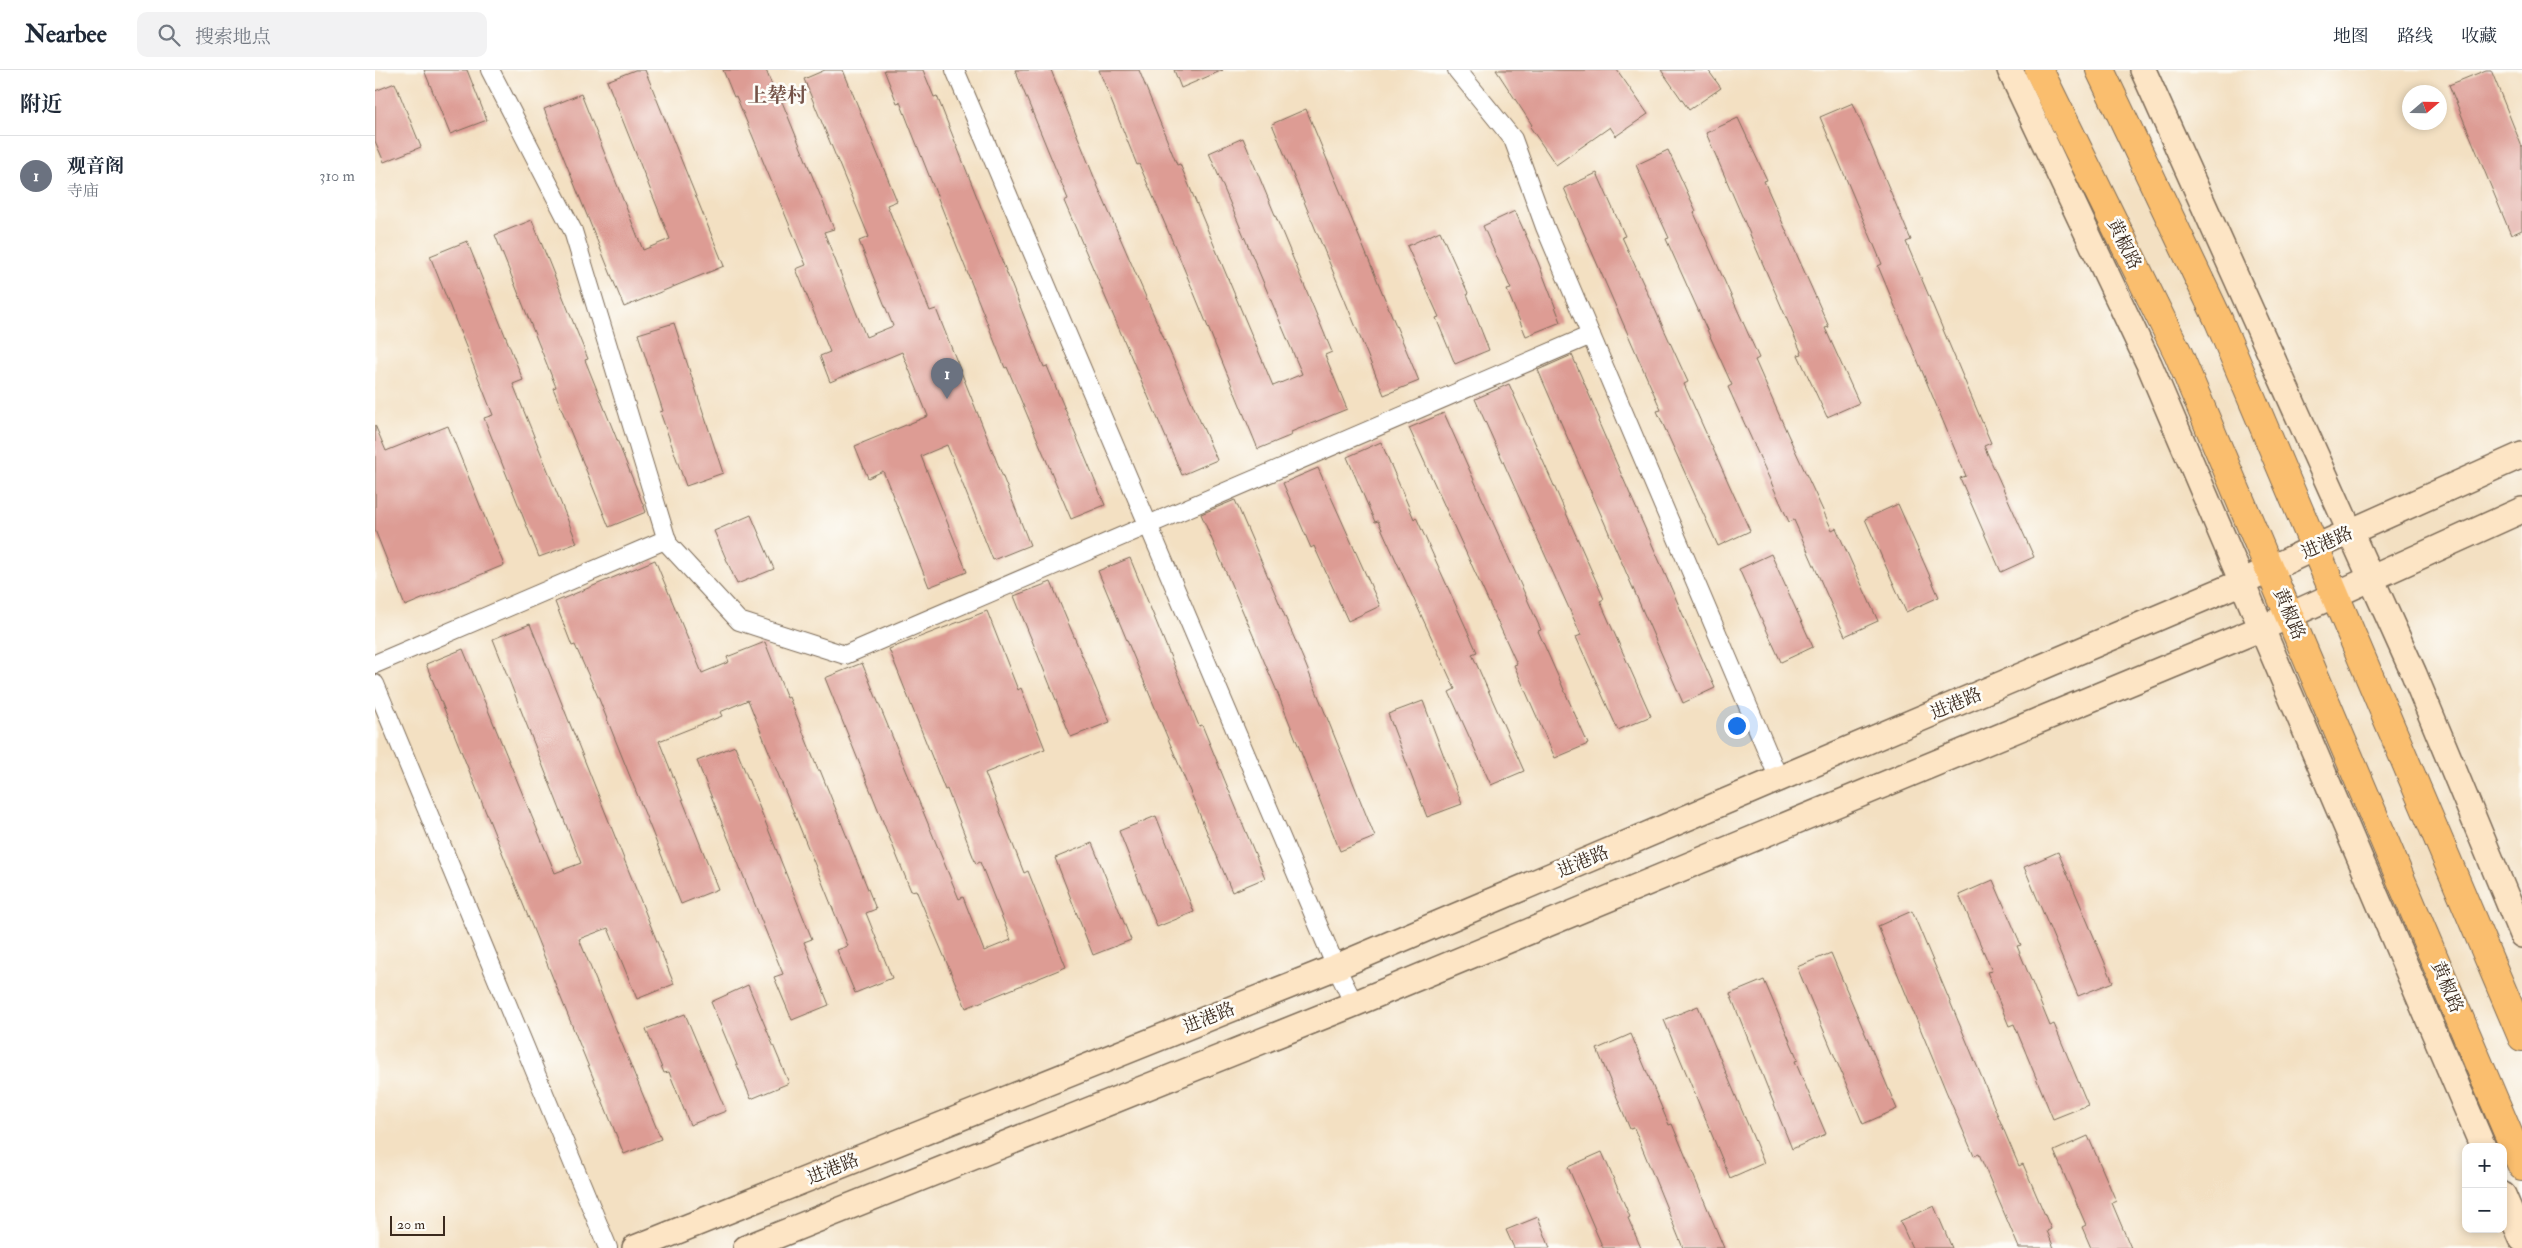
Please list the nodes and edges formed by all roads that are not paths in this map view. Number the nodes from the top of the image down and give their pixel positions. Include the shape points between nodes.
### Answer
1 (490, 70) edge
2 (955, 70) edge
3 (1457, 70) edge
4 (2010, 70) edge
5 (2039, 70) edge
6 (2100, 70) edge
7 (2143, 70) edge
8 (1591, 335) junction
9 (2522, 455) edge
10 (2522, 510) edge
11 (1149, 526) junction
12 (2350, 532) junction
13 (667, 539) junction
14 (2314, 548) junction
15 (2269, 569) junction
16 (2371, 578) junction
17 (2242, 582) junction
18 (2336, 593) junction
19 (2289, 615) junction
20 (2262, 628) junction
21 (375, 664) edge
22 (375, 684) edge
23 (1779, 779) junction
24 (2522, 935) edge
25 (1336, 967) junction
26 (1354, 1004) junction
27 (2522, 1037) edge
28 (2481, 1143) edge
29 (2522, 1166) edge
30 (2507, 1204) edge
31 (2522, 1239) edge
32 (607, 1248) edge
33 (635, 1248) edge
34 (746, 1248) edge

1 - 13 street via 573,231
2 - 11 street
3 - 8 street via 1513,139 1545,227
4 - 17 main road via 2149,364
5 - 15 main road, 黄椒路 via 2178,353
6 - 14 main road via 2219,321
7 - 12 main road
8 - 11 street
8 - 23 street
9 - 12 main road, 进港路
10 - 16 main road
11 - 13 street via 845,655 739,621 668,544
11 - 25 street
12 - 14 main road, 进港路
12 - 16 main road
13 - 21 street
14 - 15 main road, 进港路
14 - 18 main road
15 - 17 main road, 进港路
15 - 19 main road, 黄椒路
16 - 18 main road
16 - 24 main road
17 - 20 main road
17 - 23 main road, 进港路
18 - 19 main road
18 - 27 main road
19 - 20 main road
19 - 29 main road, 黄椒路
20 - 26 main road
20 - 28 main road
22 - 32 street
23 - 25 main road, 进港路
25 - 26 street
25 - 33 main road, 进港路
26 - 34 main road
30 - 31 main road

